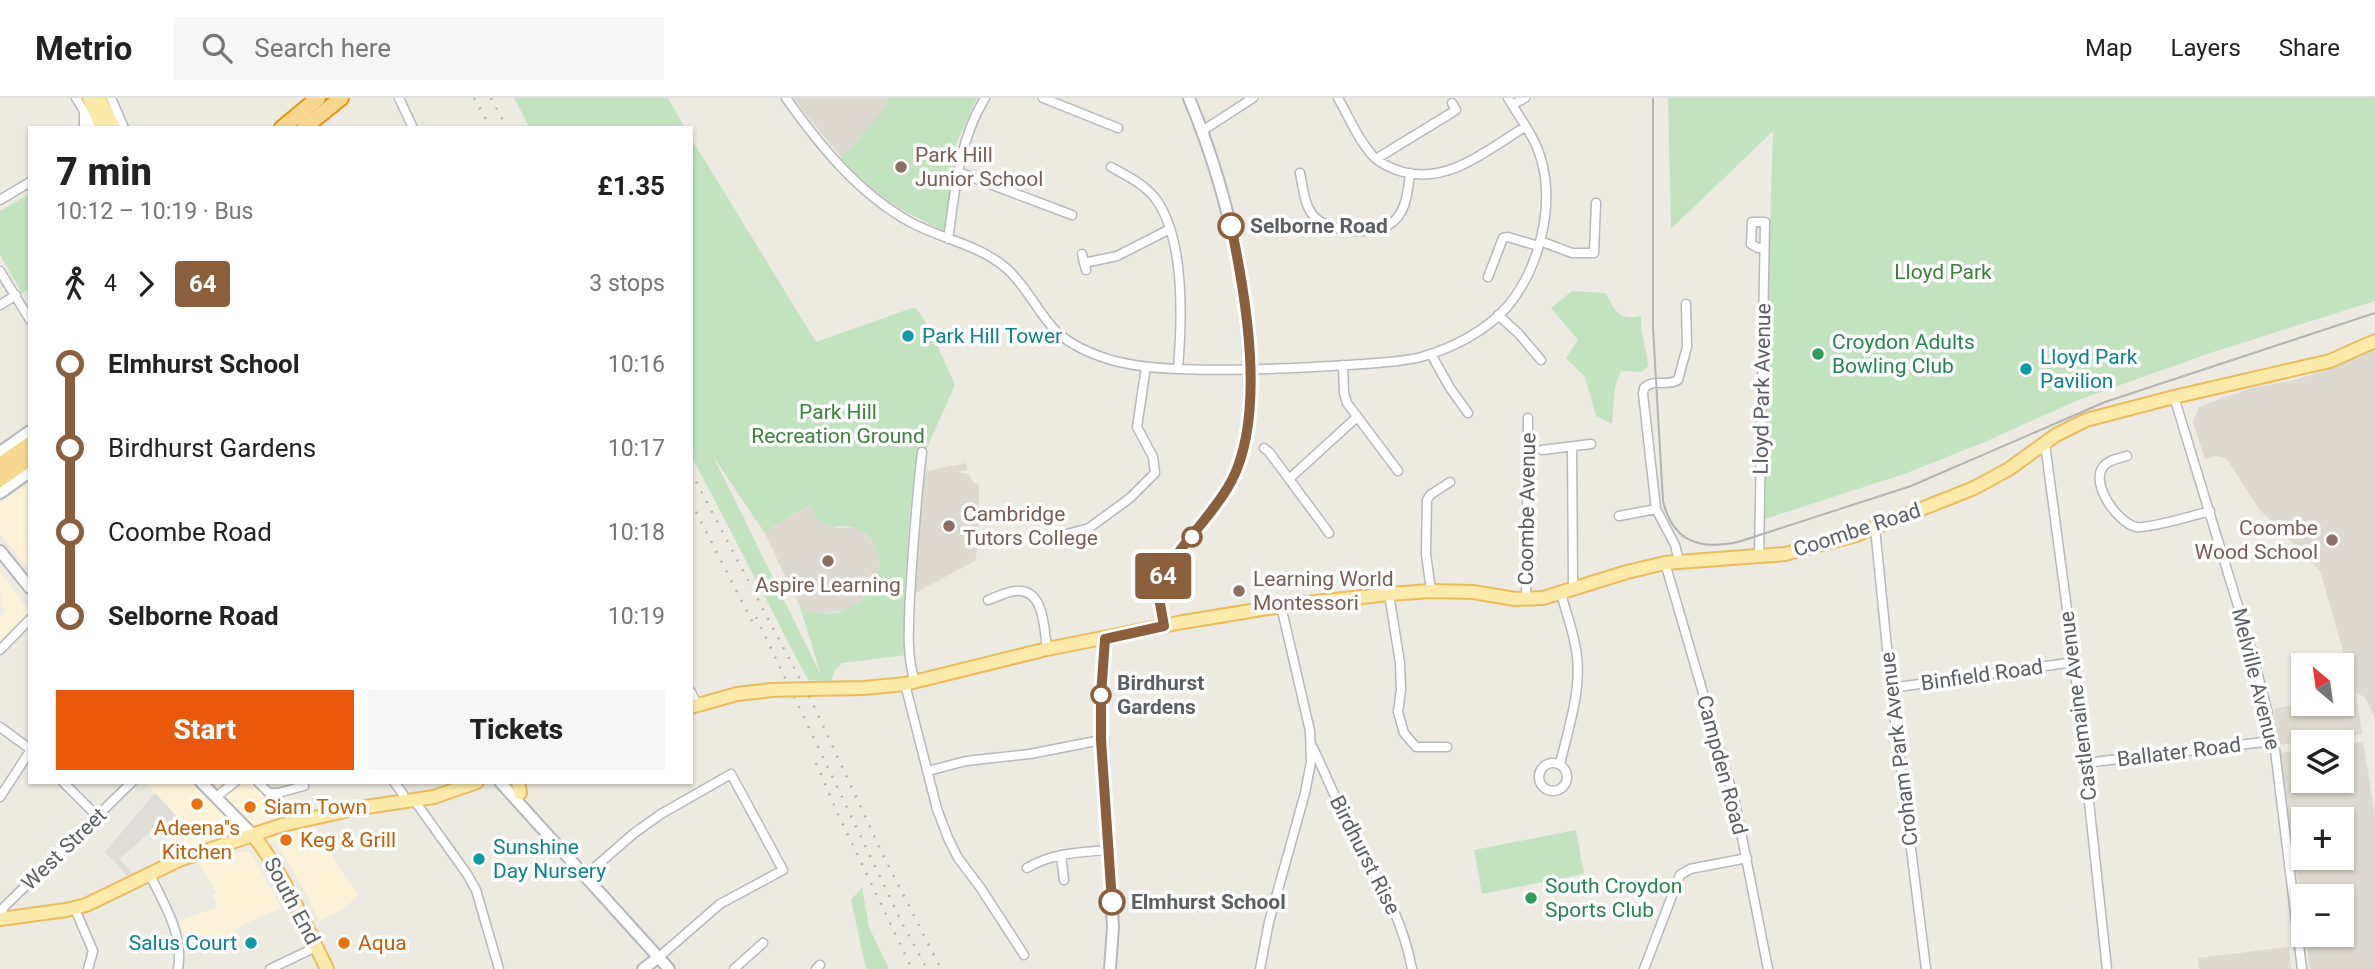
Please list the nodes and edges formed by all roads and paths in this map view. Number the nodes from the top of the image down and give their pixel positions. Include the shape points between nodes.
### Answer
1 (76, 98) edge
2 (89, 98) edge
3 (99, 98) edge
4 (111, 98) edge
5 (317, 98) edge
6 (329, 98) edge
7 (341, 98) edge
8 (399, 98) edge
9 (786, 98) edge
10 (985, 98) edge
11 (1043, 98) edge
12 (1189, 98) edge
13 (1253, 98) edge
14 (1338, 98) edge
15 (1525, 98) edge
16 (1510, 101) edge
17 (1452, 103) dead end
18 (83, 113) junction
19 (308, 125) edge
20 (84, 126) edge
21 (93, 126) edge
22 (101, 126) edge
23 (113, 126) edge
24 (123, 126) edge
25 (284, 126) edge
26 (412, 126) edge
27 (1525, 127) junction
28 (1118, 128) dead end
29 (1202, 131) junction
30 (1376, 159) junction
31 (1111, 167) dead end
32 (958, 172) junction
33 (1300, 173) dead end
34 (1410, 173) junction
35 (28, 183) edge
36 (0, 200) edge
37 (1596, 203) dead end
38 (1072, 215) dead end
39 (1170, 229) junction
40 (948, 239) junction
41 (1539, 244) junction
42 (1764, 248) junction
43 (1084, 262) dead end
44 (0, 271) edge
45 (1489, 277) dead end
46 (16, 295) junction
47 (1686, 303) dead end
48 (0, 305) edge
49 (1498, 315) junction
50 (28, 316) edge
51 (2375, 341) edge
52 (1431, 354) junction
53 (1541, 360) dead end
54 (1343, 365) junction
55 (1146, 367) junction
56 (1178, 368) junction
57 (1249, 369) junction
58 (2174, 397) junction
59 (1468, 413) dead end
60 (1357, 417) junction
61 (1528, 418) dead end
62 (28, 432) edge
63 (1591, 444) dead end
64 (2045, 444) junction
65 (28, 445) edge
66 (1572, 447) junction
67 (1264, 448) dead end
68 (1542, 450) dead end
69 (0, 452) edge
70 (922, 452) dead end
71 (2127, 456) dead end
72 (28, 459) edge
73 (0, 465) edge
74 (1398, 471) dead end
75 (28, 472) edge
76 (0, 479) edge
77 (1289, 479) junction
78 (1450, 482) dead end
79 (0, 493) edge
80 (1656, 509) junction
81 (2210, 511) junction
82 (1619, 516) dead end
83 (1875, 528) junction
84 (1329, 533) dead end
85 (1056, 537) dead end
86 (0, 551) edge
87 (1759, 557) junction
88 (1679, 561) junction
89 (1665, 563) junction
90 (28, 586) edge
91 (1575, 590) junction
92 (1431, 591) junction
93 (1389, 594) junction
94 (1561, 594) junction
95 (1526, 599) junction
96 (988, 600) dead end
97 (1282, 606) junction
98 (28, 621) edge
99 (1164, 626) junction
100 (1105, 639) junction
101 (1047, 649) junction
102 (0, 650) edge
103 (2074, 662) junction
104 (910, 683) junction
105 (1891, 688) junction
106 (694, 706) edge
107 (0, 727) edge
108 (1101, 740) junction
109 (2273, 741) junction
110 (1311, 744) junction
111 (1447, 747) dead end
112 (28, 748) edge
113 (28, 753) edge
114 (2085, 763) junction
115 (1560, 764) dead end
116 (928, 771) junction
117 (65, 784) edge
118 (130, 784) edge
119 (203, 784) edge
120 (232, 784) edge
121 (260, 784) edge
122 (395, 784) edge
123 (472, 784) edge
124 (502, 784) edge
125 (304, 786) dead end
126 (517, 786) edge
127 (0, 797) edge
128 (216, 797) junction
129 (410, 800) junction
130 (97, 816) junction
131 (533, 817) junction
132 (253, 835) junction
133 (1108, 850) junction
134 (1061, 855) junction
135 (1747, 859) junction
136 (1027, 868) dead end
137 (150, 875) junction
138 (585, 876) junction
139 (1063, 880) dead end
140 (75, 908) junction
141 (1, 918) edge
142 (763, 943) dead end
143 (316, 947) junction
144 (1024, 955) dead end
145 (659, 957) junction
146 (89, 969) edge
147 (178, 969) edge
148 (270, 969) edge
149 (327, 969) edge
150 (499, 969) edge
151 (643, 969) edge
152 (669, 969) edge
153 (734, 969) edge
154 (1110, 969) edge
155 (1261, 969) edge
156 (1412, 969) edge
157 (1644, 969) edge
158 (1768, 969) edge
159 (1926, 969) edge
160 (2107, 969) edge
161 (2302, 969) edge

1 - 18 street
2 - 22 main road
3 - 23 main road
4 - 24 street
5 - 6 street
5 - 19 street via 320,107
5 - 25 highway
7 - 19 highway
8 - 26 street
9 - 40 street via 860,187 909,222
10 - 32 street via 963,145
11 - 28 street
12 - 29 main road
13 - 29 street
14 - 30 street
15 - 16 street
16 - 27 street
17 - 30 street via 1456,110
18 - 20 street
18 - 21 street
27 - 34 street via 1460,167 1440,174
27 - 41 street via 1538,150 1545,182
29 - 57 main road via 1238,258
30 - 34 street
31 - 39 street via 1143,185
32 - 38 street
32 - 40 street
33 - 34 street via 1307,203 1322,224 1358,231 1395,222 1404,207
35 - 36 street
37 - 41 street via 1594,253 1572,253
39 - 43 street via 1117,256
39 - 56 street via 1182,320
40 - 55 street via 986,254 1006,269 1053,327 1072,343 1103,358
41 - 45 street via 1503,237
41 - 49 street via 1517,292
42 - 42 street, Lloyd Park Avenue via 1751,244 1752,222 1765,222
42 - 87 street, Lloyd Park Avenue
44 - 46 street
46 - 48 street
46 - 50 street
47 - 80 street via 1687,348 1678,380 1650,383 1643,391
49 - 52 street via 1465,340
49 - 53 street
51 - 58 main road, Coombe Road via 2330,361
52 - 54 street
52 - 59 street
54 - 57 street
54 - 60 street via 1345,398
55 - 56 street
55 - 85 street via 1138,427 1153,457 1155,473 1089,528
56 - 57 street
57 - 99 main road via 1247,431 1238,464 1210,514 1160,580
58 - 64 main road, Coombe Road via 2086,420
58 - 81 street, Melville Avenue
60 - 74 street
60 - 77 street
61 - 95 street, Coombe Avenue
62 - 69 main road
63 - 66 street
64 - 83 main road, Coombe Road via 1974,488
64 - 103 street, Castlemaine Avenue
65 - 73 highway
66 - 68 street
66 - 91 street
67 - 77 street
70 - 104 street via 914,519
71 - 81 street via 2101,470 2103,502 2124,522 2140,528
72 - 76 highway
75 - 79 main road
77 - 84 street
78 - 92 street via 1427,499
80 - 82 street
80 - 88 street
81 - 109 street, Melville Avenue
83 - 87 main road, Coombe Road via 1807,549
83 - 105 street, Croham Park Avenue
86 - 90 main road
87 - 88 main road, Coombe Road
88 - 89 main road, Coombe Road
89 - 91 main road, Coombe Road
89 - 135 street, Campden Road via 1728,776
91 - 94 main road, Coombe Road
92 - 93 main road, Coombe Road
92 - 95 main road, Coombe Road
93 - 97 main road, Coombe Road
93 - 111 street via 1400,663 1398,712 1404,733 1416,747
94 - 95 main road, Coombe Road
94 - 115 street via 1578,664
96 - 101 street via 1017,591 1034,597
97 - 99 main road, Coombe Road
97 - 110 street
98 - 102 street
99 - 100 main road, Coombe Road
100 - 101 main road, Coombe Road
100 - 108 main road
101 - 104 main road, Coombe Road
103 - 105 street, Binfield Road
103 - 114 street, Castlemaine Avenue
104 - 106 main road, Coombe Road, bridge via 772,690
104 - 116 street
105 - 159 street, Croham Park Avenue
107 - 112 street
108 - 116 street
108 - 133 main road
109 - 114 street, Ballater Road
109 - 161 street, Melville Avenue
110 - 155 street via 1308,784 1269,922
110 - 156 street, Birdhurst Rise via 1392,903
113 - 127 street
114 - 160 street, Castlemaine Avenue
116 - 144 street via 951,845
117 - 130 street
118 - 130 street, West Street
119 - 128 main road
120 - 128 street
121 - 125 street via 269,793
122 - 129 street
123 - 129 main road
124 - 131 main road
126 - 131 main road
128 - 132 main road
129 - 132 main road via 309,818
129 - 150 street via 476,890
130 - 141 street, West Street via 4,907
131 - 138 main road
132 - 137 main road
132 - 143 main road, South End via 292,896
133 - 134 street
133 - 154 main road via 1113,935
134 - 136 street
134 - 139 street
135 - 157 street via 1683,873
135 - 158 street, Campden Road
137 - 140 main road
137 - 147 street via 178,938
138 - 145 main road
138 - 145 street via 660,814 732,774 783,870 720,904
140 - 141 main road
140 - 146 street via 93,951
142 - 153 street
143 - 148 street
143 - 149 main road, South End
145 - 151 main road
145 - 152 main road

